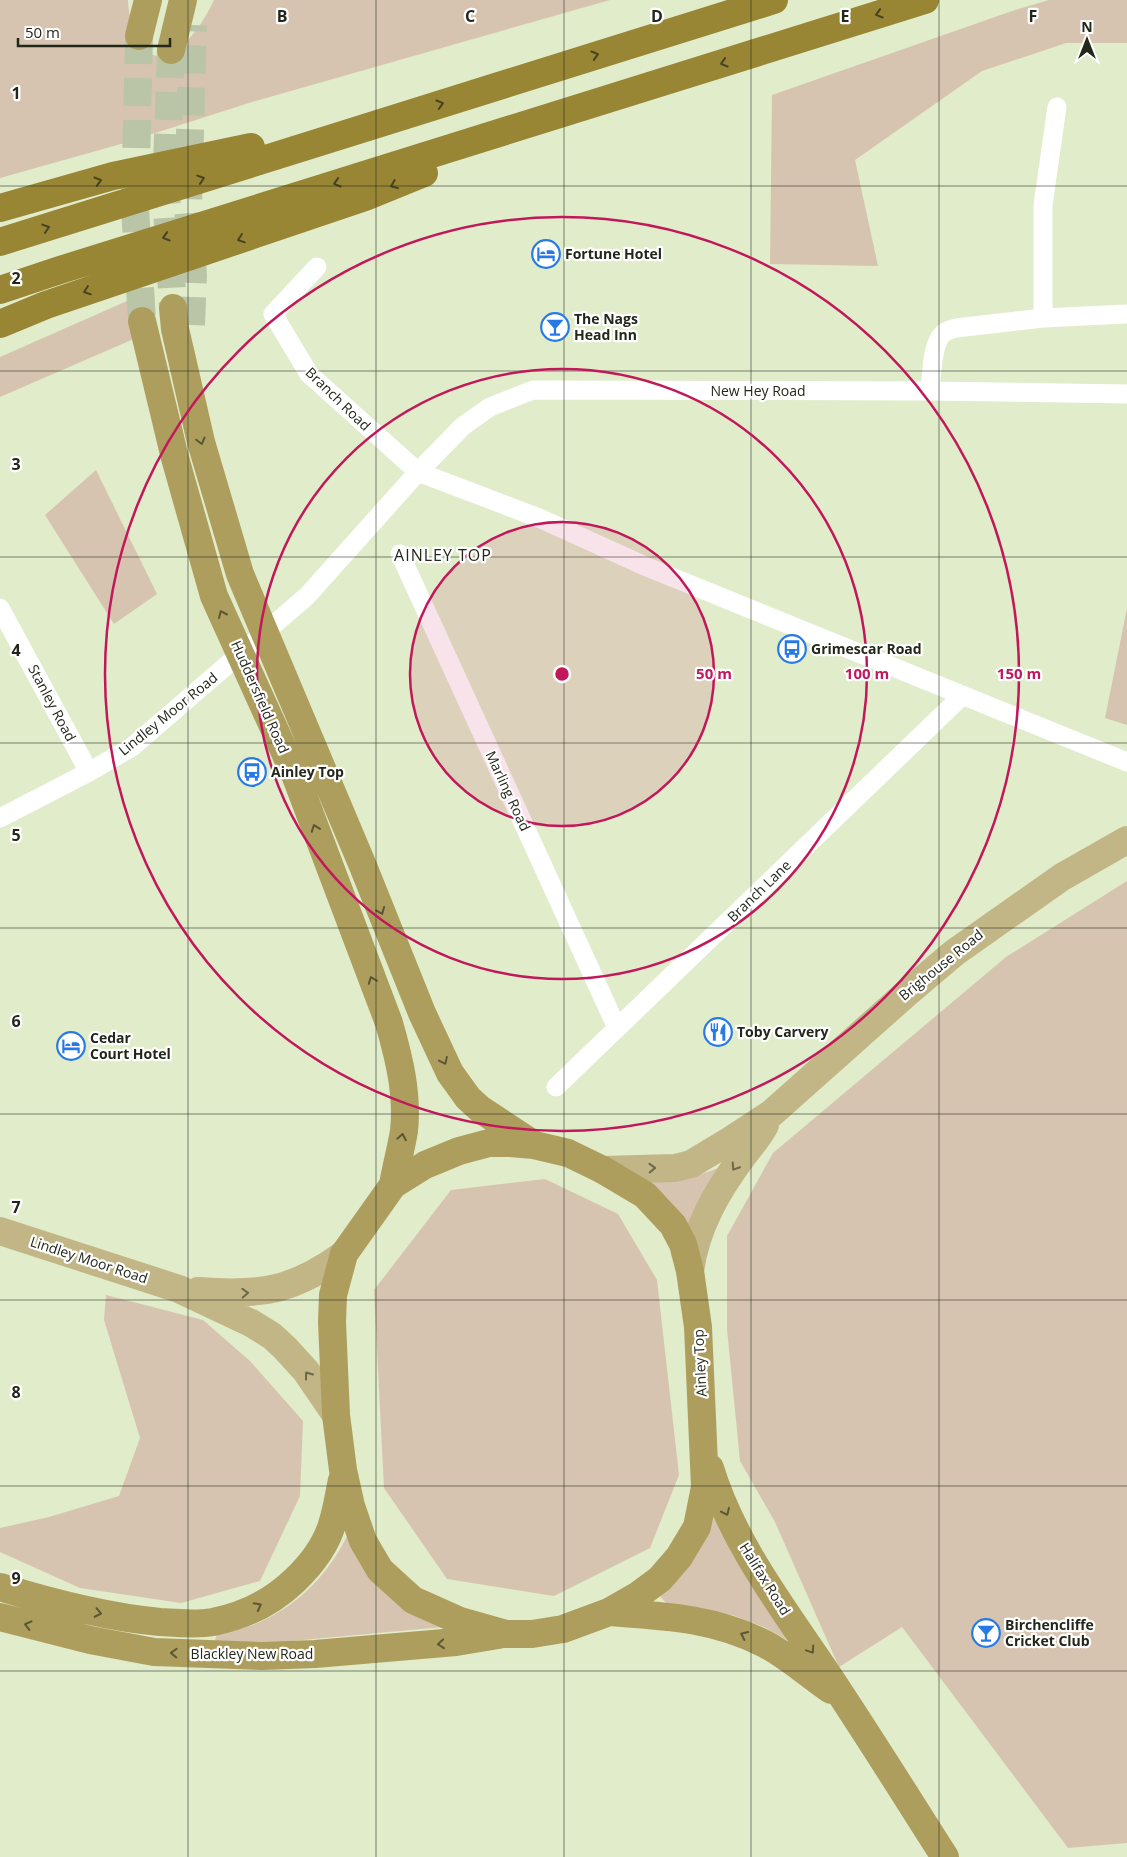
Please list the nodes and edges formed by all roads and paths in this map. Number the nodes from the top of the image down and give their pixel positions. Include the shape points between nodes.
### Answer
1 (148, 0) edge
2 (183, 0) edge
3 (774, 0) edge
4 (925, 0) edge
5 (139, 36) tunnel mouth
6 (171, 50) tunnel mouth
7 (601, 101) junction
8 (1057, 107) dead end
9 (414, 112) junction
10 (0, 208) edge
11 (0, 242) edge
12 (317, 268) dead end
13 (0, 290) edge
14 (1127, 314) edge
15 (182, 317) tunnel mouth
16 (1043, 318) junction
17 (142, 321) tunnel mouth
18 (0, 324) edge
19 (930, 391) junction
20 (1127, 394) edge
21 (418, 472) junction
22 (400, 554) dead end
23 (0, 608) edge
24 (963, 696) junction
25 (1127, 762) edge
26 (89, 772) junction
27 (0, 818) edge
28 (1127, 840) edge
29 (617, 1028) junction
30 (556, 1088) dead end
31 (772, 1113) junction
32 (534, 1145) junction
33 (604, 1170) junction
34 (393, 1185) junction
35 (0, 1231) edge
36 (344, 1254) junction
37 (690, 1271) junction
38 (179, 1289) junction
39 (336, 1415) junction
40 (704, 1450) junction
41 (344, 1470) junction
42 (0, 1587) edge
43 (609, 1612) junction
44 (0, 1617) edge
45 (506, 1634) junction
46 (844, 1699) junction
47 (945, 1857) edge

1 - 5 highway
2 - 6 highway
9 -> 3 highway
4 -> 7 highway
7 -> 13 highway
7 -> 18 highway via 365,197 46,305
8 - 16 street via 1043,205
10 -> 9 highway via 113,176
11 -> 9 highway
12 - 21 street, Branch Road via 273,314 309,374
14 - 16 street
15 -> 32 highway, Huddersfield Road via 175,328 201,442 240,574 422,1013 450,1072 468,1098
16 - 19 street via 944,332 934,352
34 -> 17 highway, Huddersfield Road via 404,1130 399,1057 296,777 214,596 175,458
19 - 20 street, New Hey Road
19 - 21 street, New Hey Road via 533,390 504,400 478,415 450,438
21 - 24 street via 539,518 647,567
21 - 26 street, Lindley Moor Road via 307,596 132,747
22 - 29 street, Marling Road
23 - 26 street, Stanley Road
24 - 25 street
24 - 29 street, Branch Lane
26 - 27 street, Lindley Moor Road
28 - 31 main road, Brighouse Road via 1062,877 954,952
29 - 30 street, Branch Lane
33 -> 31 main road via 675,1168 691,1164
31 -> 37 main road via 710,1207 693,1250
32 - 33 highway, Ainley Top via 568,1153
32 - 34 highway, Ainley Top via 489,1143 459,1150 425,1165
33 - 37 highway, Ainley Top via 644,1195 673,1226 683,1244
34 - 36 highway, Ainley Top
35 - 38 main road, Lindley Moor Road
38 -> 36 main road, Lindley Moor Road via 258,1293 306,1278
36 - 39 highway, Ainley Top via 333,1295
37 - 40 highway, Ainley Top via 698,1326
39 -> 38 main road, Lindley Moor Road via 306,1371 272,1336
39 - 41 highway, Ainley Top
40 - 43 highway, Ainley Top via 705,1487 697,1527 679,1557 660,1579
40 -> 46 highway, Halifax Road via 718,1495 735,1531 763,1579
42 -> 41 highway via 59,1604 140,1620 192,1624 233,1617 285,1589 316,1556 333,1522
41 - 45 highway, Ainley Top via 351,1506 363,1541 380,1570 413,1600 460,1621
43 - 45 highway, Ainley Top via 563,1629
46 -> 43 highway, Halifax Road via 766,1645 735,1631 679,1617
45 -> 44 highway, Blackley New Road via 456,1642 262,1656 154,1652
46 - 47 highway, Halifax Road

